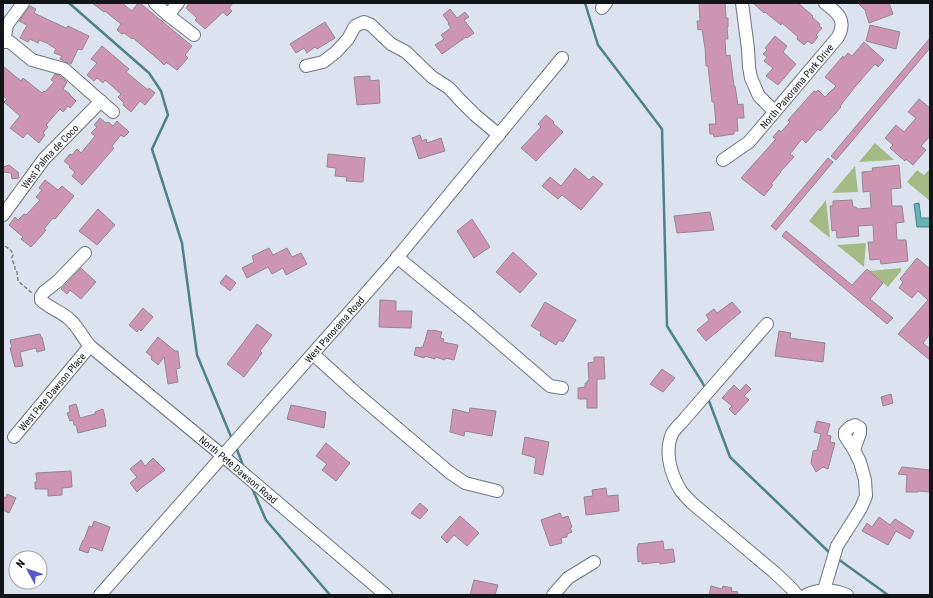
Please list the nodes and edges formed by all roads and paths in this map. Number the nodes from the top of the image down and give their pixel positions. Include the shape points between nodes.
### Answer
1 (23, 3) edge
2 (155, 3) edge
3 (178, 3) edge
4 (742, 3) edge
5 (825, 3) edge
6 (168, 15) junction
7 (194, 36) dead end
8 (4, 42) edge
9 (562, 58) dead end
10 (306, 66) dead end
11 (101, 101) junction
12 (774, 111) junction
13 (114, 112) dead end
14 (499, 135) junction
15 (723, 160) dead end
16 (3, 215) edge
17 (5, 246) dead end
18 (85, 254) dead end
19 (397, 257) junction
20 (41, 300) junction
21 (767, 324) dead end
22 (90, 346) junction
23 (313, 354) junction
24 (562, 388) dead end
25 (14, 437) dead end
26 (854, 450) dead end
27 (223, 456) junction
28 (497, 491) dead end
29 (594, 562) dead end
30 (824, 590) junction
31 (100, 595) edge
32 (386, 595) edge
33 (553, 595) edge
34 (797, 595) edge
35 (806, 595) edge
36 (847, 595) edge

1 - 8 street via 7,25
2 - 6 street
3 - 6 street
4 - 12 street via 751,78 759,96
5 - 12 street, North Panorama Park Drive via 845,25
6 - 7 street
8 - 11 street via 10,42 32,60 64,69
9 - 14 street, West Panorama Road
10 - 14 street via 323,62 348,39 356,26 364,22 371,25 391,44 406,52
11 - 13 street
11 - 16 street, West Palma de Coco via 44,159
12 - 15 street, North Panorama Park Drive via 749,142
14 - 19 street, West Panorama Road
17 - 20 path via 12,252 12,262 18,281
18 - 20 street via 44,292
19 - 23 street, West Panorama Road
19 - 24 street via 550,386
20 - 22 street, North Pete Dawson Road via 76,325
21 - 34 street via 672,434 668,456 681,492
22 - 25 street, West Pete Dawson Place
22 - 27 street, North Pete Dawson Road
23 - 27 street, West Panorama Road
23 - 28 street via 448,472 465,483
26 - 30 street via 865,480 866,496 837,546
27 - 31 street, West Panorama Road
27 - 32 street, North Pete Dawson Road
29 - 33 street via 568,578
30 - 35 street
30 - 36 street

